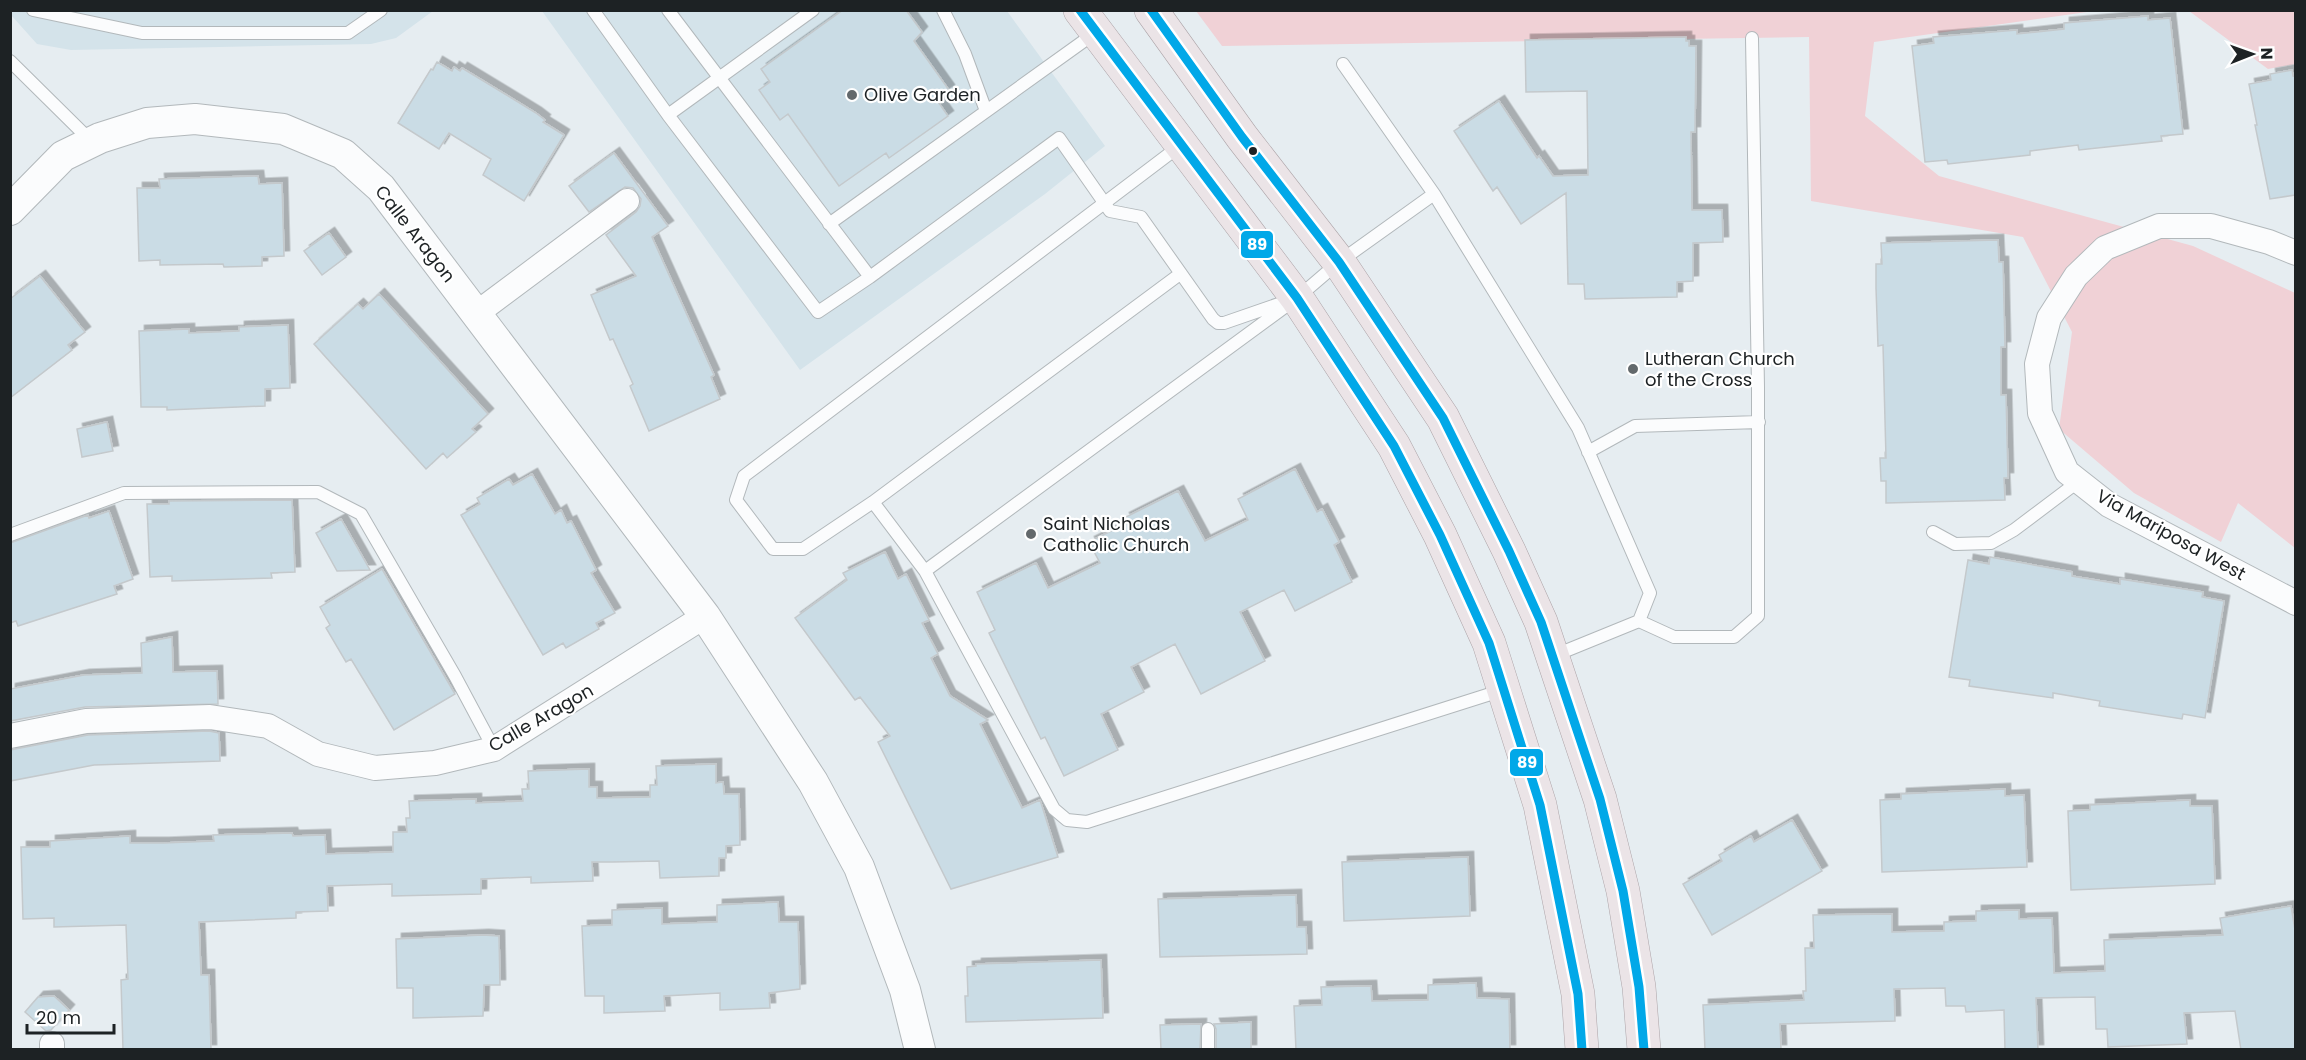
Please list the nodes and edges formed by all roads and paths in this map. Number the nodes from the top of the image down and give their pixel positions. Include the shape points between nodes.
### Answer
1 (33, 10) edge
2 (381, 10) edge
3 (593, 10) edge
4 (668, 10) edge
5 (813, 10) edge
6 (943, 10) edge
7 (1151, 10) edge
8 (363, 16) edge
9 (1088, 21) edge
10 (1752, 38) dead end
11 (10, 61) edge
12 (1343, 64) dead end
13 (719, 78) junction
14 (986, 111) junction
15 (668, 115) junction
16 (92, 142) junction
17 (1182, 145) junction
18 (1434, 194) junction
19 (627, 201) dead end
20 (1104, 202) junction
21 (10, 210) edge
22 (829, 224) junction
23 (2295, 253) edge
24 (1339, 262) junction
25 (1180, 274) junction
26 (870, 277) junction
27 (1297, 298) junction
28 (477, 314) junction
29 (1759, 422) junction
30 (1588, 452) junction
31 (2079, 481) junction
32 (873, 502) junction
33 (1933, 532) dead end
34 (10, 534) edge
35 (925, 571) junction
36 (2295, 603) edge
37 (705, 616) junction
38 (1640, 621) junction
39 (1552, 656) junction
40 (1504, 690) junction
41 (10, 735) edge
42 (494, 749) junction
43 (1208, 1029) dead end
44 (920, 1050) edge
45 (1208, 1050) edge
46 (1582, 1050) edge
47 (1644, 1050) edge

1 - 8 lane via 142,33 348,33
2 - 8 lane
3 - 15 lane
4 - 13 lane
5 - 13 lane
6 - 14 lane via 966,54
7 - 24 main road via 1242,137
9 - 14 lane
9 - 17 main road
10 - 29 lane
11 - 16 lane
12 - 18 lane
13 - 15 lane
13 - 22 lane
14 - 22 lane
15 - 26 lane via 818,312
16 - 21 street, Calle Aragon via 63,156
16 - 28 street, Calle Aragon via 147,123 195,119 283,129 343,154 381,188
17 - 20 lane
17 - 27 main road
18 - 24 lane
18 - 30 lane via 1578,428
19 - 28 street
20 - 25 lane via 1110,211 1141,217
20 - 26 lane via 1059,138
20 - 32 lane via 744,476 736,500 772,549 803,549
22 - 26 lane
23 - 31 street, Via Mariposa West via 2211,225 2159,226 2105,248 2076,276 2049,318 2037,364 2040,413 2067,472
24 - 27 lane
24 - 39 main road via 1443,418 1541,622
25 - 27 lane via 1218,323
25 - 32 lane
27 - 35 lane
27 - 40 main road via 1394,447 1489,643
28 - 37 street, Calle Aragon
29 - 30 lane via 1635,426
29 - 38 lane via 1758,616 1734,637 1674,637
30 - 38 lane via 1650,593
31 - 33 lane via 1991,543 1955,544
31 - 36 street, Via Mariposa West via 2109,505
32 - 35 lane
34 - 42 lane via 124,493 318,492 361,514
35 - 40 lane via 1054,809 1067,820 1087,822
37 - 42 street, Calle Aragon
37 - 44 street, Calle Aragon via 813,782 859,867 905,990
38 - 39 lane
39 - 47 main road via 1599,799 1623,891 1639,987
40 - 46 main road via 1540,805 1578,994
41 - 42 street, Calle Aragon via 86,721 210,717 268,726 318,754 375,768 435,762
43 - 45 lane

